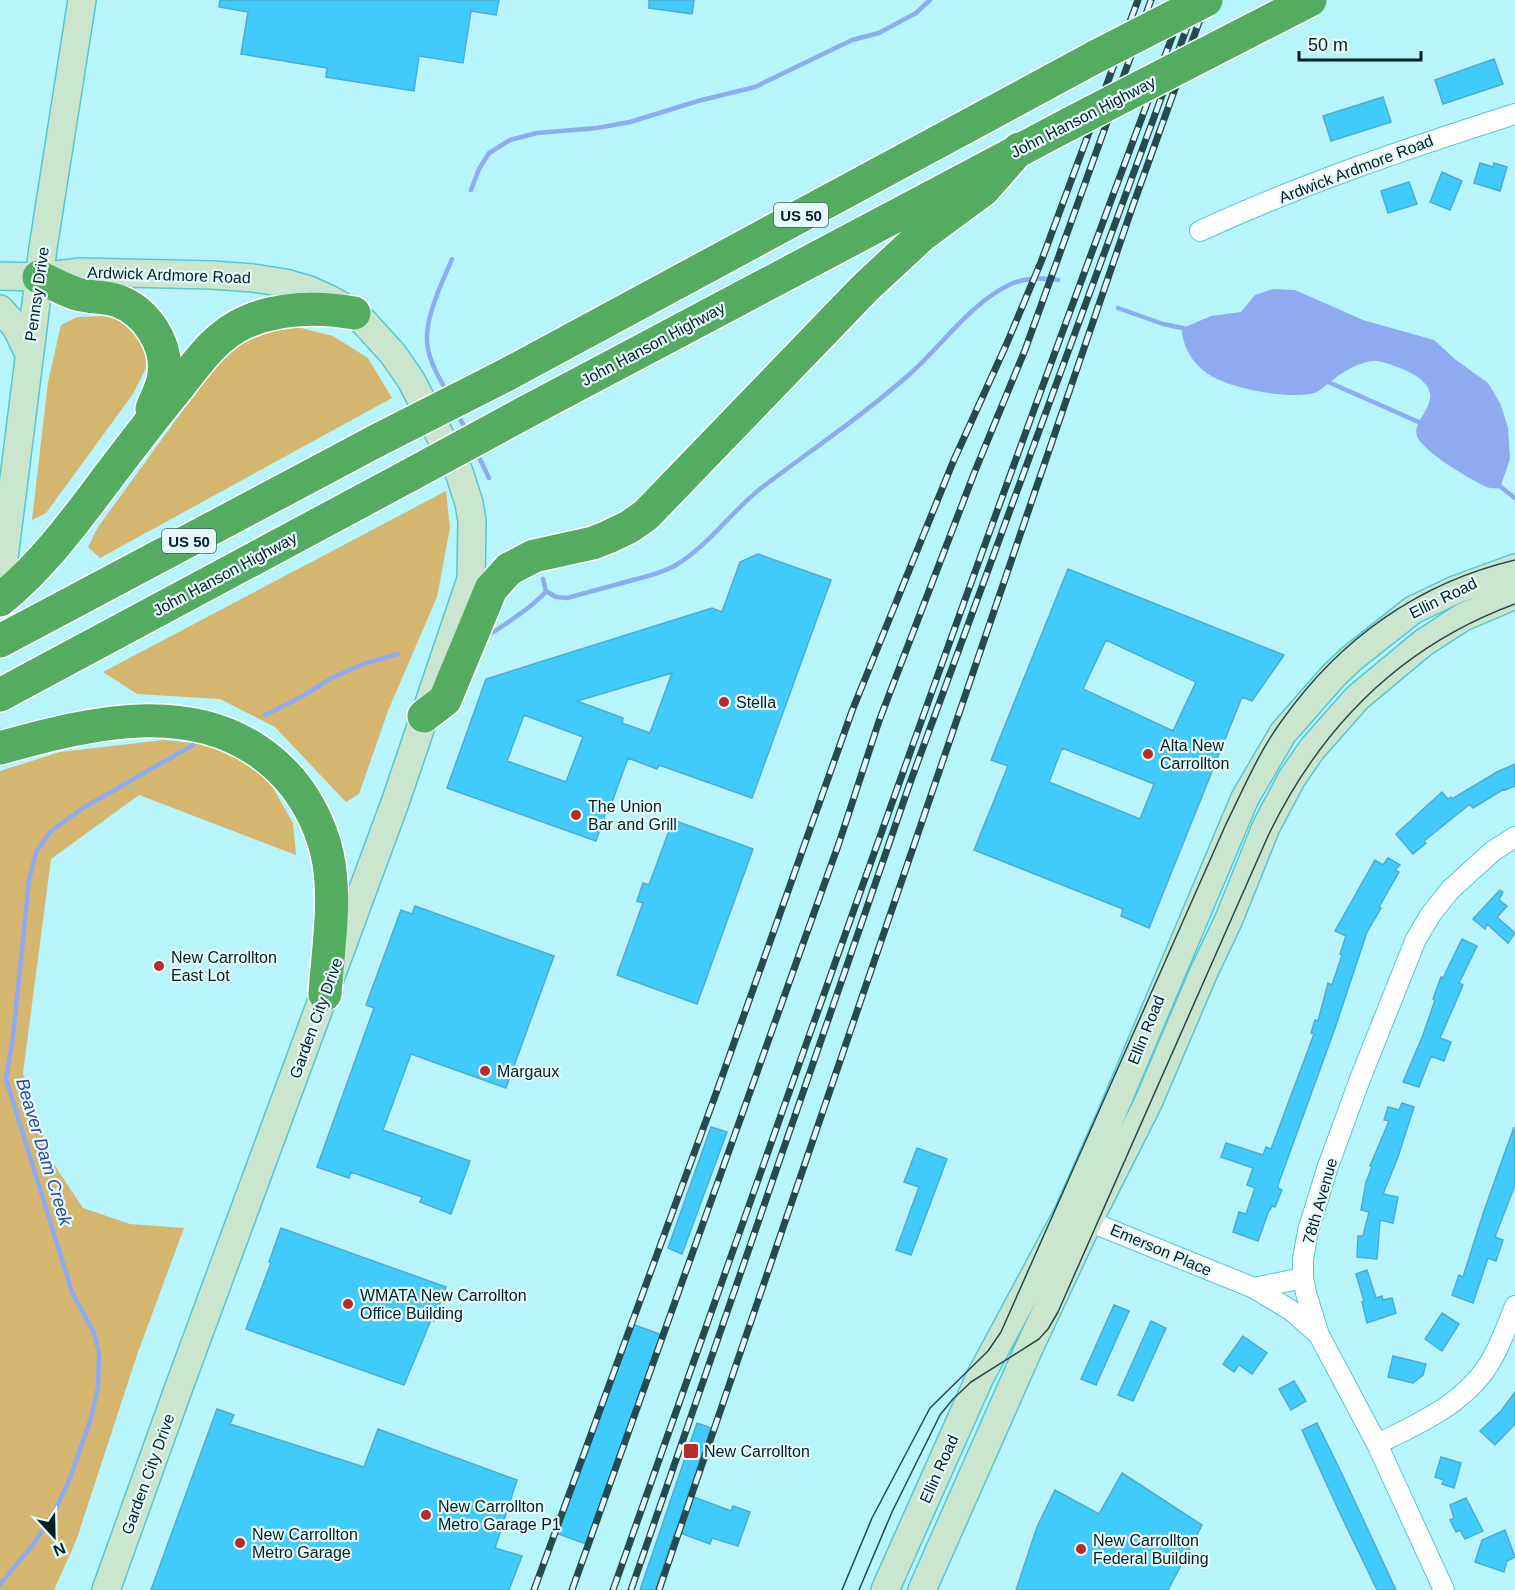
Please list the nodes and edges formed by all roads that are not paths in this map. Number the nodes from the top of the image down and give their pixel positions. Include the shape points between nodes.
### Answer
1 (82, 0) edge
2 (1206, 0) edge
3 (1310, 0) edge
4 (1515, 114) edge
5 (1019, 149) junction
6 (1200, 231) dead end
7 (0, 276) edge
8 (39, 277) junction
9 (0, 309) edge
10 (354, 313) junction
11 (29, 354) junction
12 (143, 430) junction
13 (444, 440) joint
14 (1515, 567) edge
15 (0, 590) edge
16 (1515, 595) edge
17 (0, 600) edge
18 (0, 641) edge
19 (0, 695) edge
20 (424, 716) junction
21 (0, 748) edge
22 (1515, 837) edge
23 (325, 994) junction
24 (1079, 1216) junction
25 (1303, 1278) junction
26 (1254, 1288) junction
27 (1515, 1306) edge
28 (1319, 1335) junction
29 (1377, 1444) junction
30 (105, 1586) edge
31 (885, 1590) edge
32 (922, 1590) edge
33 (1444, 1590) edge

1 - 8 street, Pennsy Drive
2 - 18 highway, US 50, bridge
3 - 5 highway, John Hanson Highway / US 50, bridge
4 - 6 street, Ardwick Ardmore Road via 1368,163
5 - 19 highway, John Hanson Highway / US 50, bridge
5 - 20 highway via 983,190 922,235 865,288 646,515 609,537 534,556 508,569 491,589 445,700
7 - 8 street, Ardwick Ardmore Road
8 - 10 street, Ardwick Ardmore Road via 81,272 253,278 309,290
8 - 11 street, Pennsy Drive
8 - 12 highway via 79,295 117,301 146,320 165,364
9 - 11 street via 16,327
10 - 12 highway via 292,310 239,326 219,338
10 - 13 street, Ardwick Ardmore Road via 393,354
11 - 15 street, Pennsy Drive
12 - 17 highway via 50,552
13 - 20 street, Garden City Drive via 469,503 473,539 471,579
14 - 24 street, Ellin Road via 1413,610 1334,675 1284,733 1245,798 1110,1118
16 - 24 street, Ellin Road via 1463,617 1423,643 1357,698 1312,749 1266,827 1149,1103
20 - 23 street, Garden City Drive
21 - 23 highway via 102,724 164,720 218,730 269,757 300,792 326,851 331,882
22 - 25 street, 78th Avenue via 1493,851 1450,890 1416,939 1360,1078 1314,1210 1306,1240
23 - 30 street, Garden City Drive
24 - 26 street, Emerson Place
24 - 31 street, Ellin Road via 980,1377
24 - 32 street, Ellin Road via 1030,1346
25 - 26 street
25 - 28 street, 78th Avenue
26 - 28 street, Emerson Place via 1292,1311
27 - 29 street via 1493,1358 1468,1389 1433,1416
28 - 29 street, 78th Avenue
29 - 33 street, 78th Avenue

